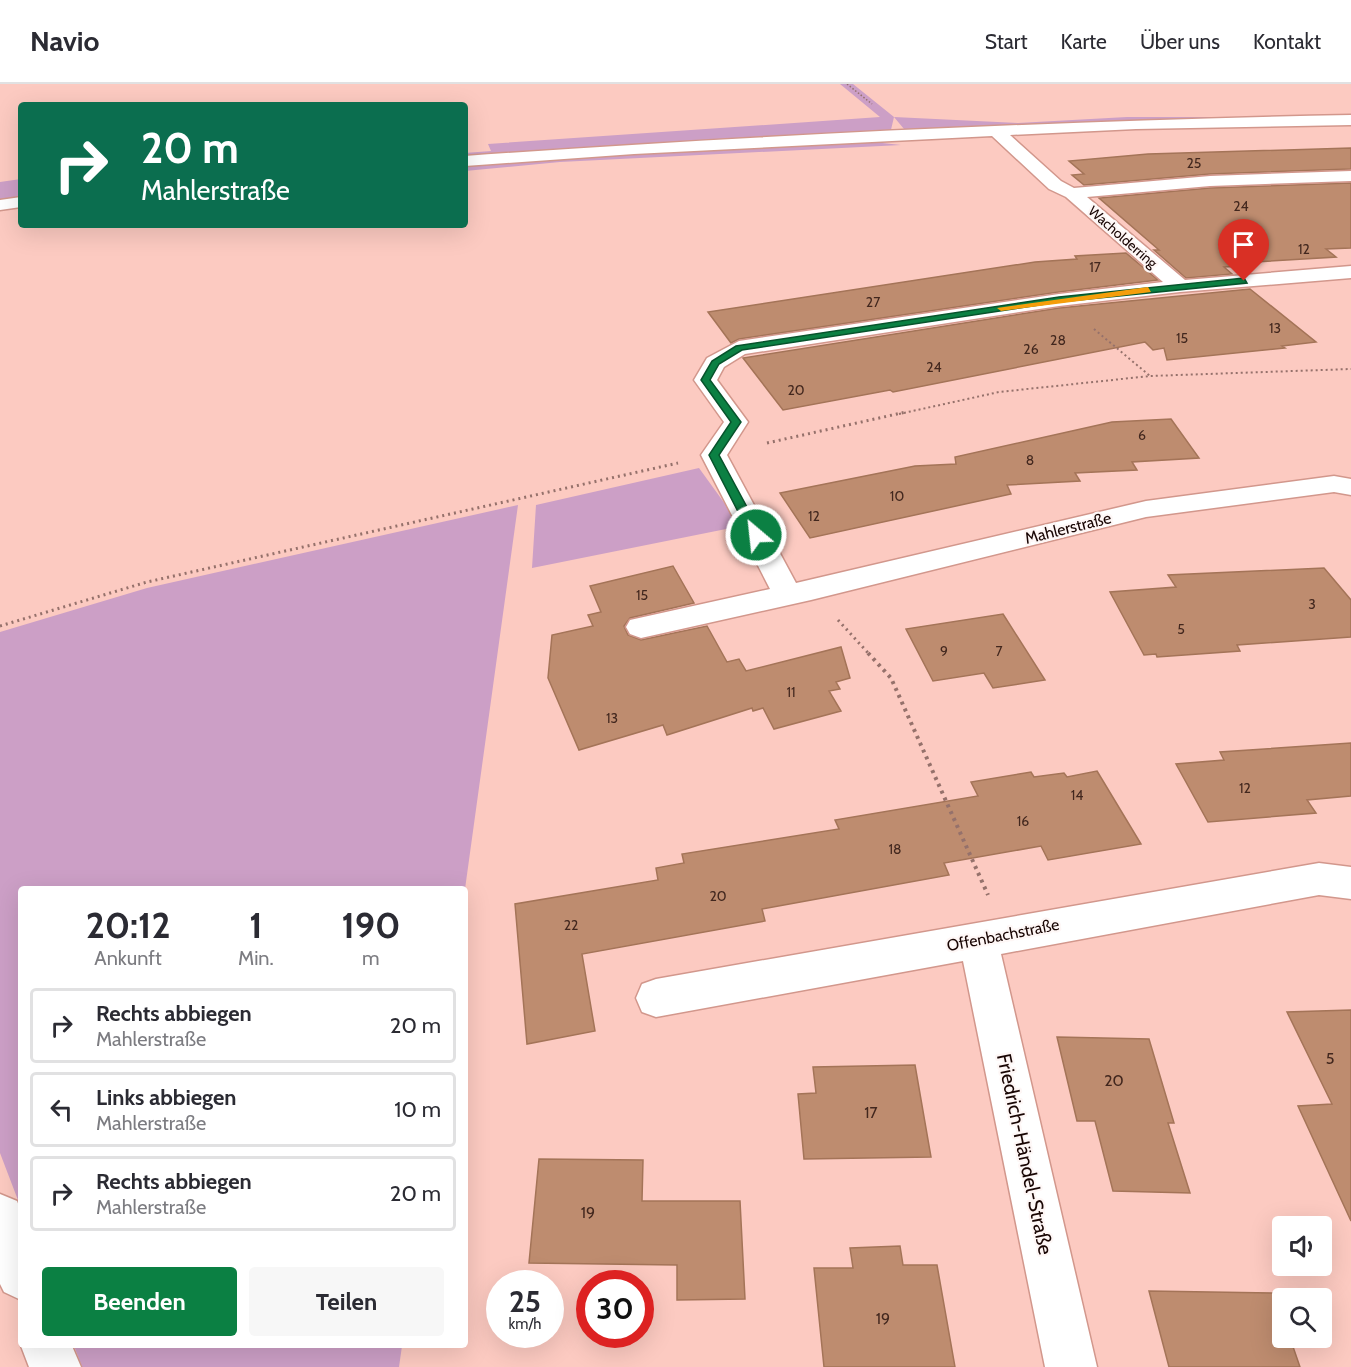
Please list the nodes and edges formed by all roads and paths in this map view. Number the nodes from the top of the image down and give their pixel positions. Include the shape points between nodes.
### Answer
1 (1351, 120) edge
2 (998, 132) junction
3 (468, 161) edge
4 (1351, 176) edge
5 (1072, 193) junction
6 (18, 202) edge
7 (0, 205) edge
8 (1351, 272) edge
9 (1180, 286) junction
10 (1059, 300) junction
11 (1351, 369) edge
12 (1150, 376) junction
13 (714, 455) junction
14 (1351, 487) edge
15 (800, 592) junction
16 (0, 626) edge
17 (641, 627) dead end
18 (1351, 883) edge
19 (992, 937) junction
20 (656, 998) dead end
21 (0, 1218) edge
22 (18, 1267) edge
23 (48, 1348) edge
24 (54, 1367) edge
25 (1071, 1367) edge

1 - 2 street via 1136,124
2 - 3 street
2 - 5 street, Wacholderring via 1055,185
4 - 5 street, Wacholderring via 1210,181
5 - 9 street, Wacholderring
6 - 7 street
8 - 9 street
9 - 10 street
10 - 12 path
10 - 13 street via 739,348 715,363 705,380 736,422
11 - 12 path
12 - 13 path via 999,392
13 - 15 street
13 - 16 path via 147,582
14 - 15 street, Mahlerstraße via 1334,484 1146,509
15 - 17 street, Mahlerstraße
15 - 19 path via 891,678
18 - 19 street, Offenbachstraße via 1319,879
19 - 20 street, Offenbachstraße
19 - 25 street, Friedrich-Händel-Straße
21 - 22 street
23 - 24 street

